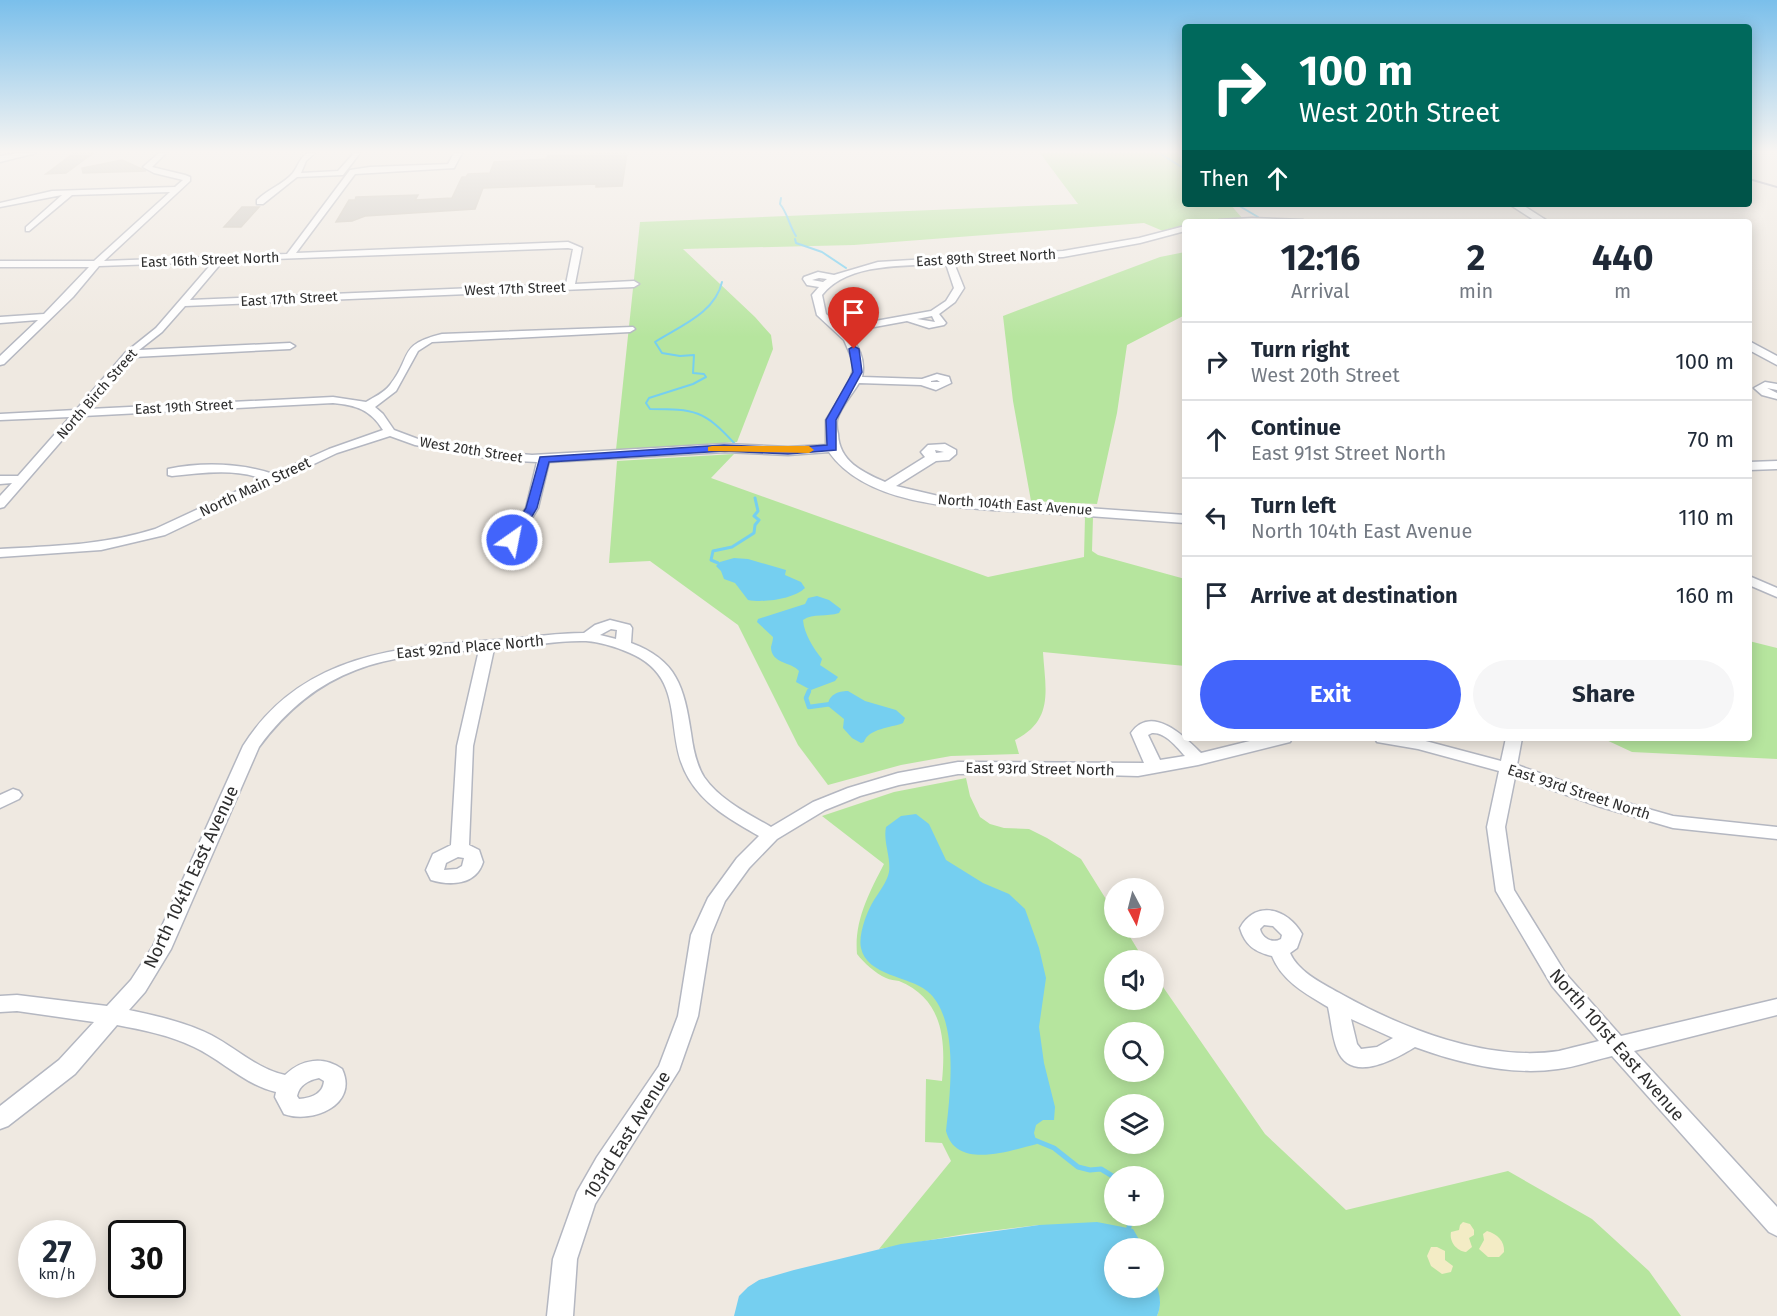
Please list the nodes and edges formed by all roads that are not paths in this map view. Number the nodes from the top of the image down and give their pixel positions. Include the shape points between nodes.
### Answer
1 (45, 214) edge
2 (150, 214) edge
3 (321, 214) edge
4 (29, 229) dead end
5 (1182, 229) edge
6 (290, 256) junction
7 (220, 259) junction
8 (949, 260) junction
9 (0, 264) edge
10 (96, 264) junction
11 (834, 278) junction
12 (634, 284) dead end
13 (825, 285) junction
14 (570, 287) junction
15 (395, 294) joint
16 (182, 303) junction
17 (47, 317) junction
18 (0, 320) edge
19 (630, 329) dead end
20 (841, 330) junction
21 (290, 346) dead end
22 (1752, 347) edge
23 (130, 354) junction
24 (1777, 361) edge
25 (0, 362) edge
26 (855, 380) junction
27 (925, 382) dead end
28 (1777, 387) edge
29 (1762, 391) junction
30 (1752, 393) edge
31 (1777, 396) edge
32 (368, 406) junction
33 (80, 412) junction
34 (0, 417) edge
35 (390, 432) junction
36 (832, 448) junction
37 (933, 457) dead end
38 (544, 459) junction
39 (1777, 465) edge
40 (1752, 466) edge
41 (172, 471) dead end
42 (22, 479) junction
43 (274, 479) junction
44 (0, 480) edge
45 (885, 487) junction
46 (0, 504) edge
47 (1182, 519) edge
48 (512, 540) dead end
49 (0, 553) edge
50 (1752, 581) edge
51 (1777, 593) edge
52 (488, 644) junction
53 (321, 681) joint
54 (1272, 741) edge
55 (1400, 741) edge
56 (1513, 741) edge
57 (1198, 759) junction
58 (1155, 768) junction
59 (1506, 768) junction
60 (1777, 833) edge
61 (771, 836) junction
62 (459, 850) dead end
63 (1278, 949) dead end
64 (1337, 1002) junction
65 (0, 1004) edge
66 (1777, 1007) edge
67 (115, 1016) junction
68 (1414, 1037) junction
69 (1617, 1047) junction
70 (290, 1085) dead end
71 (0, 1119) edge
72 (1777, 1224) edge
73 (560, 1316) edge

1 - 4 street
2 - 10 street
3 - 6 street
5 - 8 street, East 89th Street North via 1063,254 1068,261 1060,264 1041,256
6 - 7 street, East 16th Street North
6 - 14 street, East 16th Street North via 568,245 578,248
7 - 10 street, East 16th Street North
7 - 16 street, North Birch Street
8 - 11 street, East 89th Street North via 878,265
8 - 20 street via 959,288 956,297 934,313 941,323 938,325 926,326 910,319
9 - 10 street, East 16th Street North
10 - 17 street
11 - 13 street, East 89th Street North
11 - 13 street via 818,275 807,279
12 - 14 street, West 17th Street
13 - 20 street via 817,295 822,315
14 - 15 street, West 17th Street
15 - 16 street, East 17th Street
16 - 23 street, North Birch Street via 159,330
17 - 18 street
17 - 25 street
19 - 32 street via 442,337 426,341 415,347 396,386
20 - 26 street via 854,349 858,364
21 - 23 street
22 - 24 street
23 - 33 street, North Birch Street
26 - 27 street
26 - 36 street via 831,420
28 - 29 street via 1762,386
29 - 30 street
29 - 31 street
32 - 33 street, East 19th Street via 333,400
32 - 35 street via 379,413
33 - 34 street, East 19th Street
33 - 42 street, North Birch Street
35 - 38 street, West 20th Street via 415,442 498,456
35 - 43 street, North Main Street via 344,446
36 - 38 street, West 20th Street via 724,448
36 - 45 street, North 104th East Avenue via 847,465
37 - 45 street
38 - 48 street via 532,508
39 - 40 street
41 - 43 street via 237,469
42 - 44 street
42 - 46 street, North Birch Street
43 - 49 street, North Main Street via 160,532 120,544
45 - 47 street, North 104th East Avenue via 947,502
50 - 51 street
52 - 53 street, East 92nd Place North via 388,655
52 - 61 street, East 92nd Place North via 586,637 623,645 657,662 678,701 690,766 703,786 727,808
52 - 62 street via 465,746
53 - 67 street, North 104th East Avenue via 286,704 251,746 161,949
54 - 57 street, East 93rd Street North
55 - 59 street, East 93rd Street North
56 - 59 street, North 101st East Avenue
57 - 58 street, East 93rd Street North
57 - 58 street via 1167,730 1147,726 1139,733
58 - 61 street, East 93rd Street North via 958,768 854,792 819,806
59 - 60 street, East 93rd Street North via 1673,822
59 - 69 street, North 101st East Avenue via 1496,827 1504,891 1559,980
61 - 73 street, 103rd East Avenue via 743,863 717,898 701,935 688,1016 668,1070 585,1200 565,1259
63 - 64 street via 1286,965
64 - 68 street
64 - 68 street via 1347,1048 1356,1058 1386,1053
65 - 67 street
66 - 69 street
67 - 70 street via 202,1041 265,1080
67 - 71 street, North 104th East Avenue via 67,1068
68 - 69 street via 1464,1054 1526,1062 1558,1060
69 - 72 street, North 101st East Avenue

